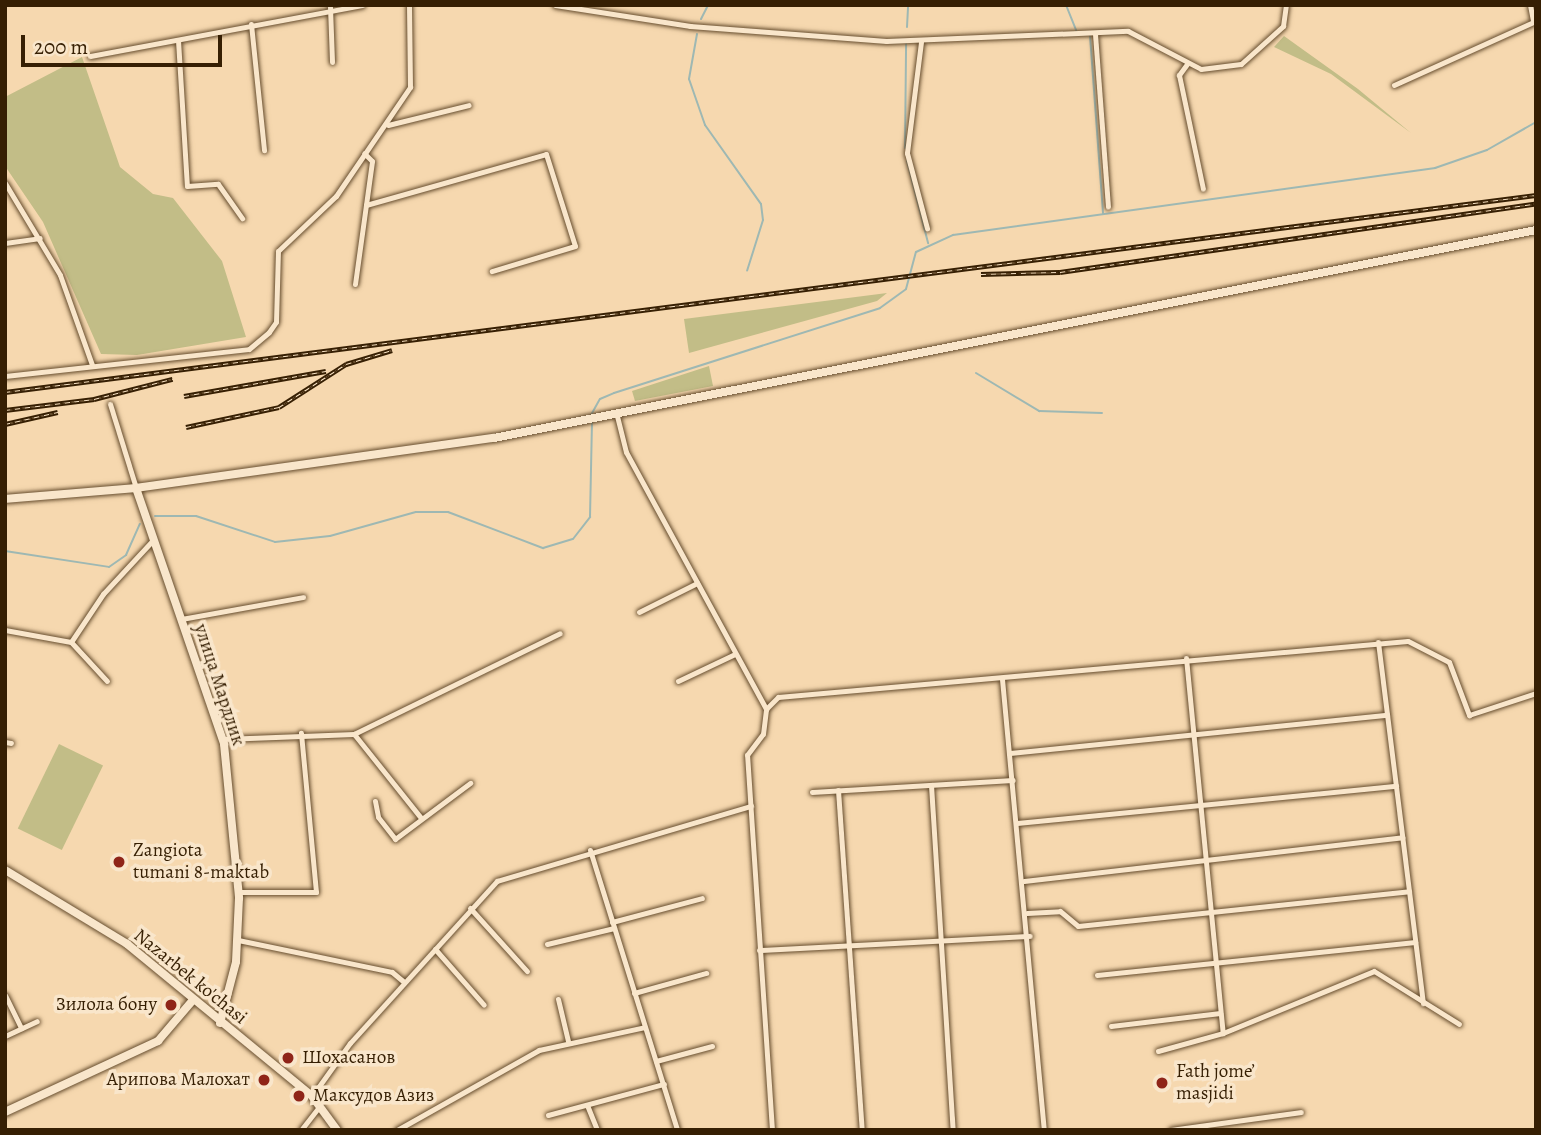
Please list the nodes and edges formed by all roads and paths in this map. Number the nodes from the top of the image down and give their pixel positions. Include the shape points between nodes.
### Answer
1 (362, 5) edge
2 (409, 5) edge
3 (555, 5) edge
4 (1286, 5) edge
5 (1530, 5) edge
6 (330, 7) edge
7 (1535, 21) edge
8 (251, 24) junction
9 (1095, 34) junction
10 (178, 40) junction
11 (921, 42) junction
12 (90, 56) dead end
13 (332, 62) dead end
14 (1187, 64) junction
15 (1394, 85) dead end
16 (469, 105) dead end
17 (388, 125) junction
18 (264, 150) dead end
19 (364, 153) junction
20 (5, 183) edge
21 (1203, 189) dead end
22 (366, 205) junction
23 (1108, 207) dead end
24 (242, 218) dead end
25 (927, 228) dead end
26 (1536, 230) edge
27 (40, 238) junction
28 (5, 243) edge
29 (492, 271) dead end
30 (355, 284) dead end
31 (92, 365) junction
32 (5, 376) edge
33 (110, 404) dead end
34 (617, 416) junction
35 (136, 488) junction
36 (5, 499) edge
37 (154, 540) junction
38 (697, 583) junction
39 (303, 597) dead end
40 (639, 612) dead end
41 (181, 619) junction
42 (5, 630) edge
43 (561, 633) dead end
44 (71, 642) junction
45 (1378, 642) junction
46 (736, 654) junction
47 (1186, 658) junction
48 (1002, 680) junction
49 (107, 681) dead end
50 (678, 681) dead end
51 (1536, 693) edge
52 (766, 709) junction
53 (1387, 715) junction
54 (302, 733) junction
55 (354, 734) junction
56 (1198, 738) junction
57 (223, 739) junction
58 (1010, 753) junction
59 (1013, 780) junction
60 (470, 783) dead end
61 (931, 785) junction
62 (1396, 786) junction
63 (838, 790) junction
64 (812, 792) dead end
65 (375, 801) dead end
66 (751, 806) junction
67 (1204, 810) junction
68 (421, 818) junction
69 (1017, 824) junction
70 (1402, 837) junction
71 (590, 850) junction
72 (1209, 862) junction
73 (5, 870) edge
74 (1024, 881) junction
75 (1409, 891) junction
76 (238, 892) junction
77 (702, 898) dead end
78 (471, 908) junction
79 (1213, 911) junction
80 (1027, 913) junction
81 (613, 925) junction
82 (1030, 936) junction
83 (238, 940) junction
84 (943, 942) junction
85 (1415, 942) junction
86 (547, 944) dead end
87 (435, 949) junction
88 (850, 949) junction
89 (759, 950) junction
90 (1217, 963) junction
91 (527, 971) dead end
92 (706, 973) dead end
93 (1097, 975) dead end
94 (404, 982) junction
95 (634, 993) junction
96 (5, 995) edge
97 (558, 999) dead end
98 (193, 1000) junction
99 (1423, 1003) junction
100 (484, 1005) dead end
101 (1220, 1013) junction
102 (37, 1021) dead end
103 (220, 1023) junction
104 (1459, 1024) dead end
105 (645, 1027) junction
106 (1111, 1027) dead end
107 (21, 1028) junction
108 (1223, 1033) junction
109 (5, 1035) edge
110 (568, 1041) junction
111 (712, 1046) dead end
112 (1158, 1051) dead end
113 (656, 1061) junction
114 (664, 1084) junction
115 (312, 1096) junction
116 (587, 1105) junction
117 (320, 1106) junction
118 (5, 1112) edge
119 (1301, 1112) dead end
120 (548, 1115) dead end
121 (1201, 1128) edge
122 (301, 1130) edge
123 (337, 1130) edge
124 (397, 1130) edge
125 (597, 1130) edge
126 (677, 1130) edge
127 (772, 1130) edge
128 (862, 1130) edge
129 (953, 1130) edge
130 (1044, 1130) edge
131 (1171, 1130) edge

1 - 6 street
2 - 17 street via 410,87
3 - 11 street via 690,26
4 - 14 street via 1283,26 1241,64 1223,69
5 - 7 street
6 - 8 street
6 - 13 street
7 - 15 street
8 - 10 street
8 - 18 street
9 - 11 street
9 - 14 street via 1128,31
9 - 23 street
10 - 12 street
10 - 24 street via 187,186 218,184
11 - 25 street via 907,153
14 - 21 street via 1179,75
16 - 17 street
17 - 19 street
19 - 22 street via 372,161
19 - 31 street via 336,195 278,250 276,322 249,349
20 - 27 street
22 - 29 street via 546,154 575,246
22 - 30 street
26 - 34 main road
27 - 28 street
27 - 31 street
31 - 32 street
33 - 35 street
34 - 35 main road
34 - 38 street via 626,452
35 - 36 main road
35 - 37 main road, улица Мардлик
37 - 41 main road, улица Мардлик
37 - 44 street via 103,594
38 - 40 street
38 - 46 street
39 - 41 street
41 - 57 main road, улица Мардлик
42 - 44 street
43 - 55 street
44 - 49 street
45 - 47 street
45 - 51 street via 1408,641 1449,662 1469,715
45 - 53 street
46 - 50 street
46 - 52 street
47 - 48 street
47 - 56 street
48 - 52 street via 778,697
48 - 58 street
52 - 66 street via 763,734 747,755
53 - 56 street
53 - 62 street
54 - 55 street
54 - 57 street
54 - 76 street via 316,892
55 - 68 street
56 - 58 street
56 - 67 street
57 - 76 main road, улица Мардлик
58 - 59 street
59 - 61 street
59 - 69 street
60 - 68 street
61 - 63 street
61 - 84 street
62 - 67 street
62 - 70 street
63 - 64 street
63 - 88 street
65 - 68 street via 378,817 395,839
66 - 71 street
66 - 89 street
67 - 69 street
67 - 72 street
69 - 74 street
70 - 72 street
70 - 75 street
71 - 78 street via 497,881
71 - 81 street
72 - 74 street
72 - 79 street
73 - 98 main road, Nazarbek ko'chasi via 88,916
74 - 80 street
75 - 79 street
75 - 85 street
76 - 83 main road, улица Мардлик
77 - 81 street
78 - 87 street
78 - 91 street
79 - 80 street via 1078,926 1060,911
79 - 90 street
80 - 82 street
81 - 86 street
81 - 95 street
82 - 84 street
82 - 130 street
83 - 94 street via 392,972
83 - 103 main road, улица Мардлик
84 - 88 street
84 - 129 street
85 - 90 street
85 - 99 street
87 - 94 street
87 - 100 street
88 - 89 street
88 - 128 street
89 - 127 street
90 - 93 street
90 - 101 street
92 - 95 street
94 - 115 street
95 - 105 street
96 - 107 street
97 - 110 street
98 - 103 main road, Nazarbek ko'chasi
98 - 118 main road via 158,1041
99 - 104 street
99 - 108 street via 1374,971
101 - 106 street
101 - 108 street
102 - 107 street
103 - 115 main road, Nazarbek ko'chasi
105 - 110 street
105 - 113 street
107 - 109 street
108 - 112 street
110 - 124 street via 539,1050
111 - 113 street
113 - 114 street
114 - 116 street
114 - 126 street
115 - 117 main road, Nazarbek ko'chasi
116 - 120 street
116 - 125 street
117 - 122 street
117 - 123 main road, Nazarbek ko'chasi
119 - 121 street
121 - 131 street

